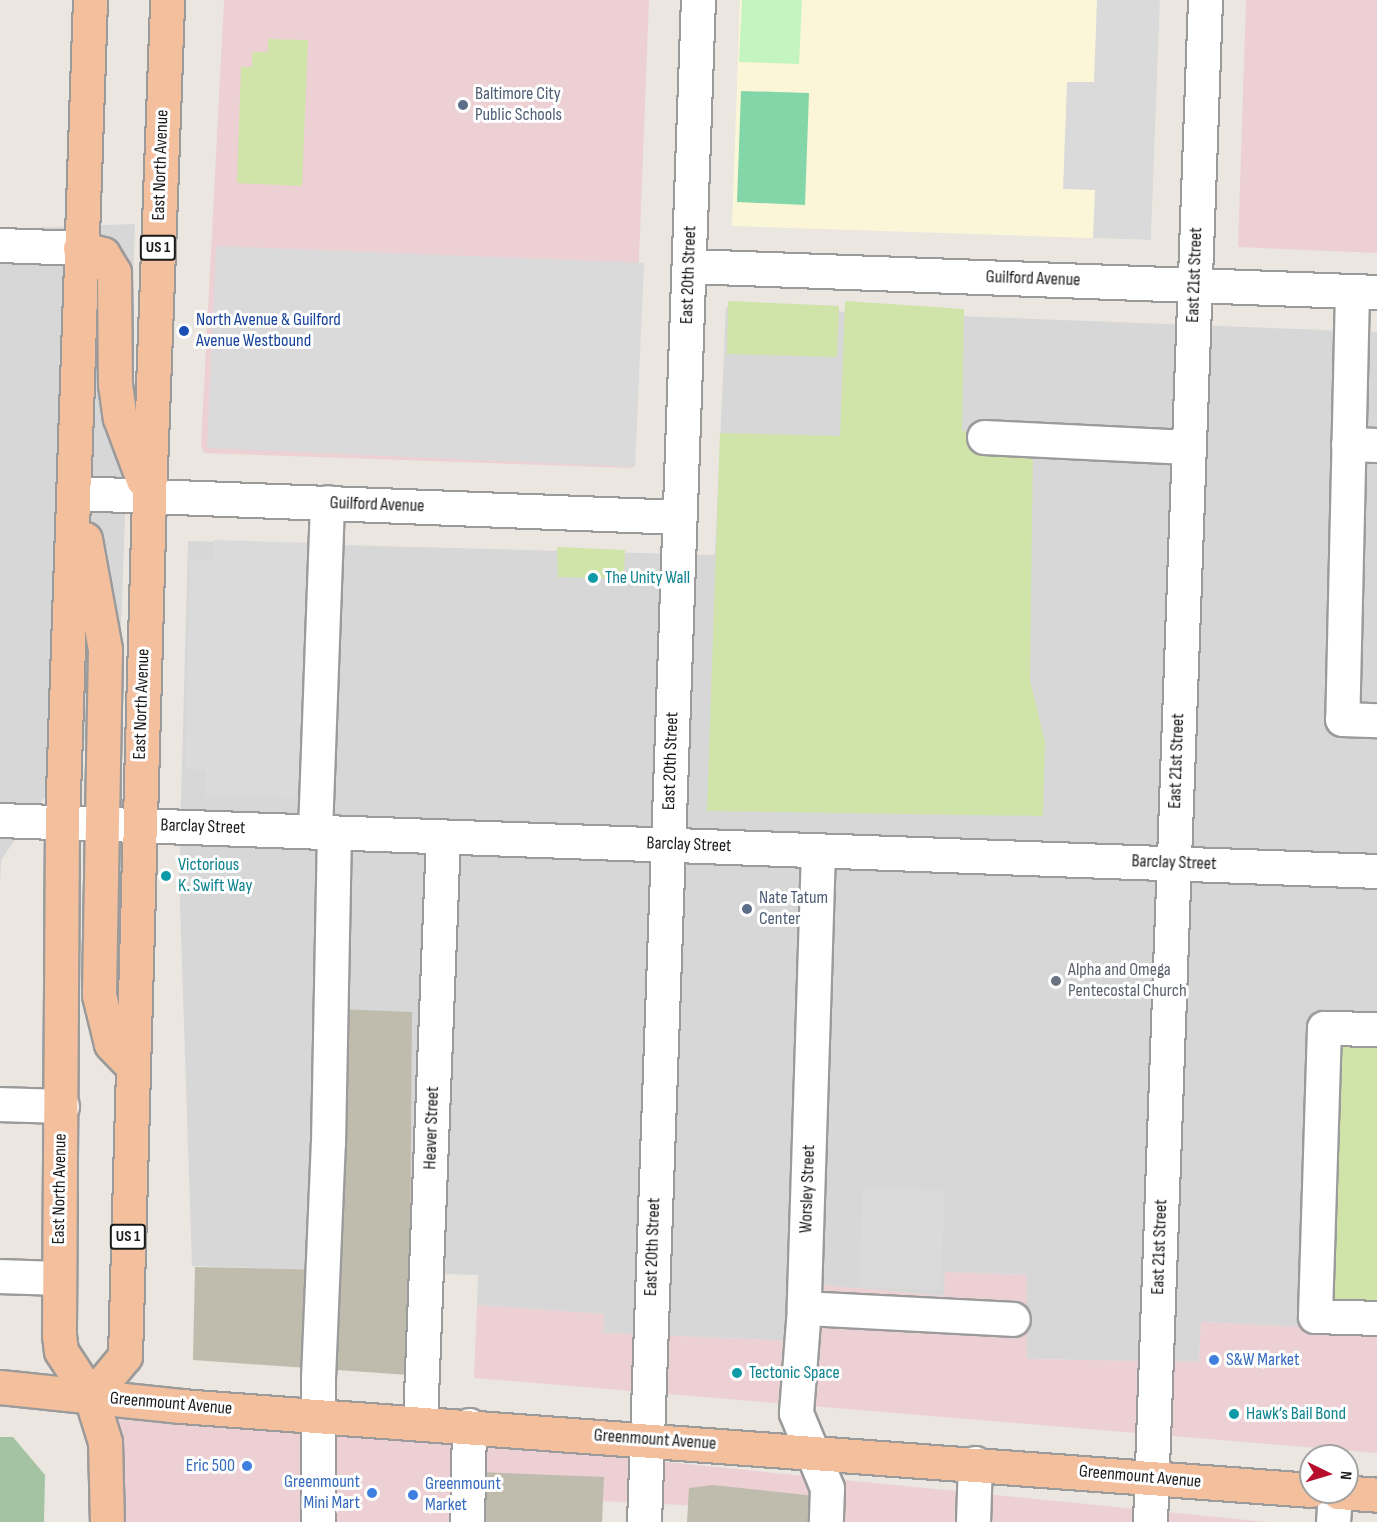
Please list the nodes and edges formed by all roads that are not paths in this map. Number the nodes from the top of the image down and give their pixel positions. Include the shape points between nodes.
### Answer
1 (90, 0) edge
2 (167, 0) edge
3 (698, 0) edge
4 (1205, 0) edge
5 (0, 245) edge
6 (80, 248) junction
7 (689, 266) junction
8 (1195, 285) junction
9 (1364, 292) edge
10 (984, 437) dead end
11 (1363, 445) edge
12 (1188, 447) junction
13 (75, 493) junction
14 (149, 496) junction
15 (327, 502) junction
16 (680, 517) junction
17 (1377, 720) edge
18 (0, 820) edge
19 (62, 822) junction
20 (102, 823) junction
21 (138, 825) junction
22 (325, 831) junction
23 (443, 836) junction
24 (668, 844) junction
25 (818, 850) junction
26 (1174, 863) junction
27 (1377, 871) edge
28 (1377, 1029) edge
29 (132, 1066) junction
30 (0, 1104) edge
31 (62, 1106) junction
32 (0, 1276) edge
33 (59, 1278) junction
34 (804, 1308) junction
35 (1377, 1318) edge
36 (1013, 1319) dead end
37 (0, 1387) edge
38 (91, 1397) junction
39 (320, 1414) junction
40 (420, 1421) junction
41 (469, 1425) junction
42 (646, 1439) junction
43 (812, 1450) junction
44 (975, 1463) junction
45 (1152, 1478) junction
46 (1299, 1489) edge
47 (1359, 1494) edge
48 (1377, 1495) edge
49 (1335, 1504) edge
50 (107, 1522) edge
51 (318, 1522) edge
52 (467, 1522) edge
53 (644, 1522) edge
54 (826, 1522) edge
55 (973, 1522) edge
56 (1150, 1522) edge
57 (1333, 1522) edge

1 - 6 main road, East North Avenue
2 - 14 main road, East North Avenue / US 1
3 - 7 street, East 20th Street
4 - 8 street, East 21st Street
5 - 6 street
6 - 13 main road, East North Avenue
6 - 14 main road via 103,254 114,272 115,384 120,418
7 - 8 street, Guilford Avenue
7 - 16 street, East 20th Street
8 - 9 street, Guilford Avenue
8 - 12 street, East 21st Street
9 - 11 street
10 - 12 street
11 - 17 street via 1341,719
12 - 26 street, East 21st Street
13 - 14 street, Guilford Avenue
13 - 19 main road, East North Avenue
13 - 20 main road via 105,649
14 - 15 street, Guilford Avenue
14 - 21 main road, East North Avenue / US 1
15 - 16 street, Guilford Avenue
15 - 22 street
16 - 24 street, East 20th Street
18 - 19 street, Barclay Street
19 - 20 street, Barclay Street
19 - 31 main road, East North Avenue
20 - 21 street, Barclay Street
20 - 29 main road via 99,995 111,1044
21 - 22 street, Barclay Street
21 - 29 main road, East North Avenue / US 1
22 - 23 street, Barclay Street
22 - 39 street via 328,1143 318,1378
23 - 24 street, Barclay Street
23 - 40 street, Heaver Street
24 - 25 street, Barclay Street
24 - 42 street, East 20th Street
25 - 26 street, Barclay Street
25 - 34 street, Worsley Street
26 - 27 street, Barclay Street
26 - 45 street, East 21st Street
28 - 35 street via 1324,1028 1315,1316
29 - 38 main road, East North Avenue / US 1 via 125,1356
30 - 31 street
31 - 33 main road, East North Avenue
32 - 33 street
33 - 38 main road, East North Avenue via 61,1351
34 - 36 street
34 - 43 street, Worsley Street via 796,1413
37 - 38 main road, Greenmount Avenue
38 - 39 main road, Greenmount Avenue
38 - 50 main road, East North Avenue via 105,1442
39 - 40 main road, Greenmount Avenue
39 - 51 street
40 - 41 main road, Greenmount Avenue
41 - 42 main road, Greenmount Avenue
41 - 52 street
42 - 43 main road, Greenmount Avenue
42 - 53 street, East 20th Street
43 - 44 main road, Greenmount Avenue
43 - 54 street, Worsley Street via 827,1488
44 - 45 main road, Greenmount Avenue
44 - 55 street
45 - 46 main road, Greenmount Avenue
45 - 56 street, East 21st Street
47 - 48 main road
49 - 57 street

